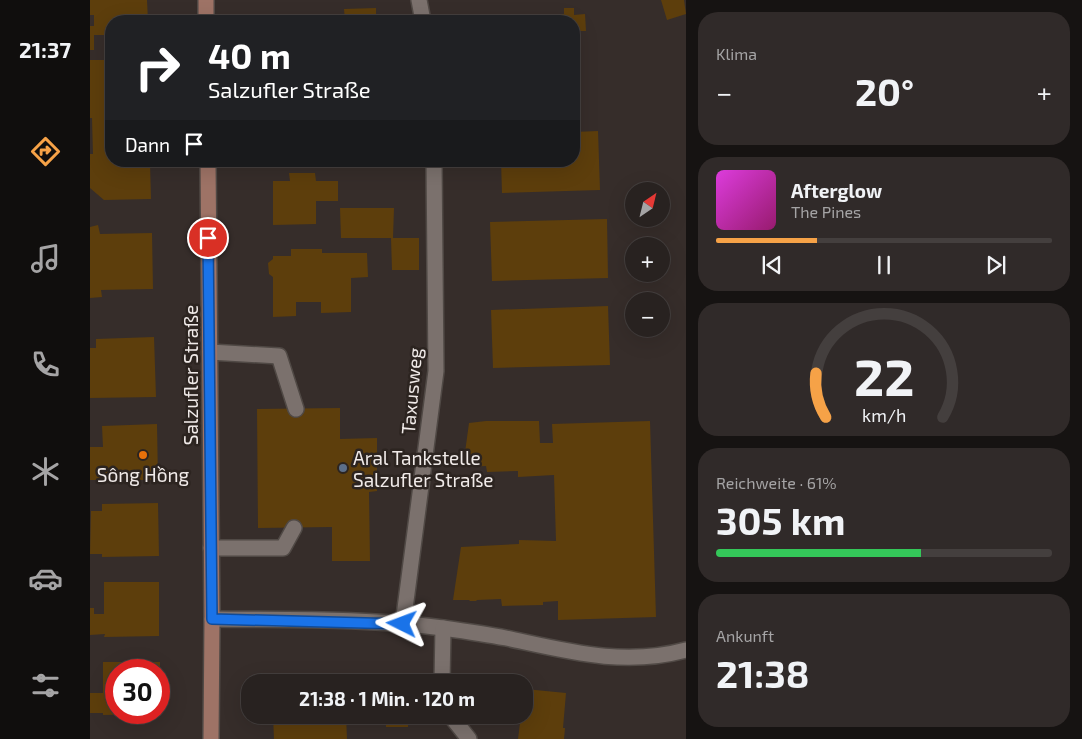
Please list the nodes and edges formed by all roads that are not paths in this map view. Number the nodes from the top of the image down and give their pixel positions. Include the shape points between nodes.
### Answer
1 (206, 0) edge
2 (419, 0) edge
3 (206, 15) edge
4 (422, 15) edge
5 (208, 167) edge
6 (434, 167) edge
7 (210, 352) junction
8 (296, 409) dead end
9 (294, 528) dead end
10 (211, 548) junction
11 (212, 619) junction
12 (402, 624) junction
13 (443, 628) junction
14 (686, 650) edge
15 (442, 674) edge
16 (457, 724) edge
17 (211, 739) edge
18 (469, 739) edge

1 - 3 main road
2 - 4 street
5 - 7 main road, Salzufler Straße
6 - 12 street, Taxusweg via 436,371
7 - 8 street via 279,356
7 - 10 main road, Salzufler Straße
9 - 10 street via 283,548
10 - 11 main road, Salzufler Straße
11 - 12 street
11 - 17 main road, Salzufler Straße
12 - 13 street
13 - 14 street via 599,657 666,656
13 - 15 street
16 - 18 street

